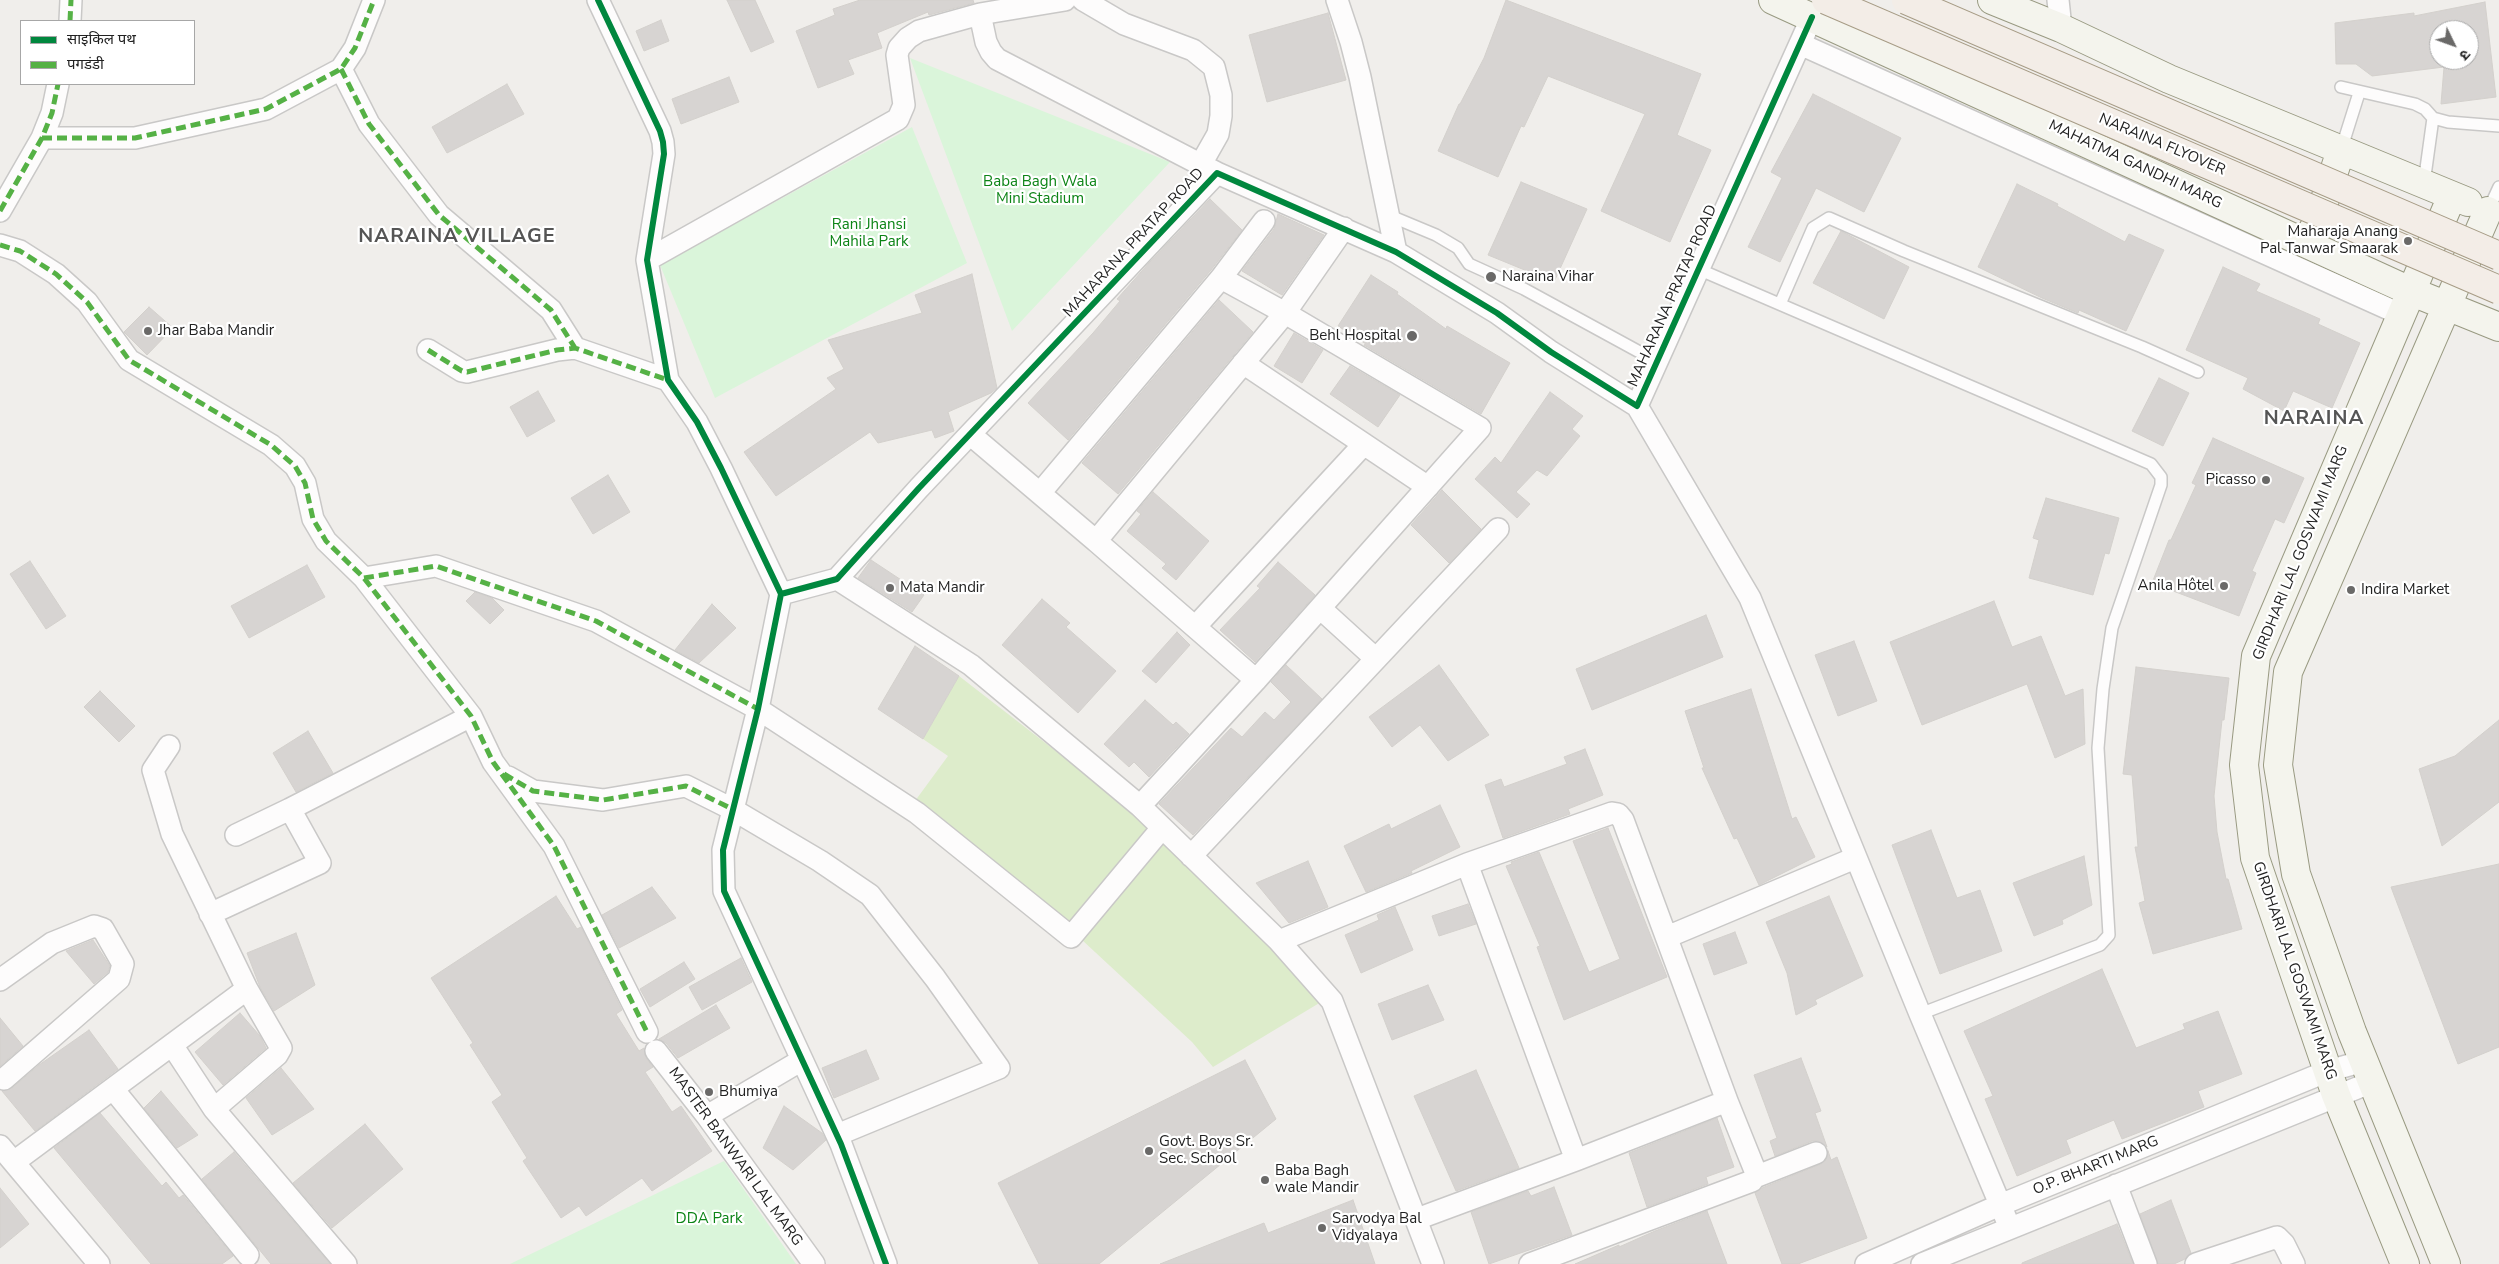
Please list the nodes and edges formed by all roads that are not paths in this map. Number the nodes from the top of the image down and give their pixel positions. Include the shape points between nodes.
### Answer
1 (71, 0) edge
2 (374, 0) edge
3 (598, 0) edge
4 (1064, 0) edge
5 (1083, 0) edge
6 (1337, 0) edge
7 (1773, 0) edge
8 (1906, 0) edge
9 (1992, 0) edge
10 (2058, 0) edge
11 (1819, 8) edge
12 (980, 14) junction
13 (70, 20) edge
14 (2061, 28) junction
15 (1800, 44) junction
16 (341, 69) junction
17 (58, 85) edge
18 (2341, 87) dead end
19 (2359, 93) junction
20 (2432, 118) junction
21 (2499, 126) edge
22 (42, 138) junction
23 (2341, 150) junction
24 (1209, 168) junction
25 (2424, 184) junction
26 (2452, 196) junction
27 (2495, 204) edge
28 (0, 211) edge
29 (1388, 215) junction
30 (1264, 221) dead end
31 (1344, 228) junction
32 (2305, 243) junction
33 (0, 245) edge
34 (1396, 252) junction
35 (2499, 256) edge
36 (647, 260) junction
37 (1698, 268) junction
38 (1221, 278) junction
39 (2499, 290) edge
40 (2405, 302) junction
41 (1780, 304) junction
42 (2448, 306) junction
43 (1285, 313) junction
44 (2499, 327) edge
45 (575, 348) junction
46 (428, 350) dead end
47 (1656, 361) junction
48 (1243, 363) junction
49 (2198, 372) dead end
50 (668, 380) junction
51 (1637, 406) junction
52 (971, 435) junction
53 (1364, 444) junction
54 (1428, 487) junction
55 (1040, 493) junction
56 (1498, 529) dead end
57 (1096, 541) junction
58 (364, 578) junction
59 (837, 579) junction
60 (780, 594) junction
61 (1320, 608) junction
62 (1195, 627) junction
63 (1376, 659) junction
64 (1256, 680) junction
65 (758, 709) junction
66 (471, 716) junction
67 (169, 746) dead end
68 (500, 772) junction
69 (1140, 806) junction
70 (290, 809) junction
71 (732, 809) junction
72 (1162, 828) junction
73 (236, 835) dead end
74 (1191, 856) junction
75 (1855, 858) junction
76 (1467, 864) junction
77 (210, 914) junction
78 (1667, 938) junction
79 (1279, 942) junction
80 (0, 980) edge
81 (246, 989) junction
82 (1920, 1014) junction
83 (646, 1032) dead end
84 (172, 1045) junction
85 (656, 1051) dead end
86 (802, 1060) junction
87 (2368, 1071) junction
88 (2, 1081) edge
89 (2332, 1083) junction
90 (113, 1089) junction
91 (1727, 1101) junction
92 (214, 1109) junction
93 (707, 1116) junction
94 (837, 1135) junction
95 (0, 1146) edge
96 (1816, 1153) dead end
97 (1576, 1160) junction
98 (14, 1162) junction
99 (1755, 1177) junction
100 (2116, 1184) junction
101 (2000, 1205) junction
102 (1417, 1219) junction
103 (2010, 1228) junction
104 (248, 1255) dead end
105 (99, 1264) edge
106 (346, 1264) edge
107 (814, 1264) edge
108 (886, 1264) edge
109 (1433, 1264) edge
110 (1530, 1264) edge
111 (1866, 1264) edge
112 (1922, 1264) edge
113 (2146, 1264) edge
114 (2196, 1264) edge
115 (2294, 1264) edge
116 (2405, 1264) edge
117 (2446, 1264) edge

1 - 13 street
2 - 16 street via 355,48
3 - 36 street via 660,131 664,154
4 - 12 street
5 - 24 street via 1124,24 1193,50 1214,67 1221,95 1221,116
6 - 29 street via 1358,68
7 - 11 main road, MAHATMA GANDHI MARG
8 - 35 main road, NARAINA FLYOVER, bridge
9 - 14 main road
10 - 14 street
11 - 15 street, MAHARANA PRATAP ROAD
11 - 32 main road, MAHATMA GANDHI MARG
11 - 39 main road, NARAINA FLYOVER, bridge
12 - 24 street via 986,42 997,59
12 - 36 street via 919,31 899,48 897,55 904,105 898,119
14 - 23 main road via 2169,79
15 - 37 street, MAHARANA PRATAP ROAD
15 - 40 street
16 - 22 street via 266,109 135,138
16 - 45 street via 369,124 439,215 551,310
17 - 22 street
18 - 19 lane
19 - 20 lane via 2415,104
19 - 23 lane
20 - 21 lane
20 - 25 lane
22 - 28 street
23 - 25 main road
23 - 32 main road via 2318,221
24 - 31 street, MAHARANA PRATAP ROAD
24 - 52 street, MAHARANA PRATAP ROAD
25 - 26 main road
26 - 27 main road
26 - 40 main road, GIRDHARI LAL GOSWAMI MARG
27 - 42 main road
29 - 34 street
29 - 47 lane via 1436,235 1458,248 1469,264 1524,289
30 - 38 street
31 - 34 street, MAHARANA PRATAP ROAD
31 - 43 street
32 - 40 main road, MAHATMA GANDHI MARG
33 - 58 street via 20,251 56,274 87,302 129,360 270,444 283,455 295,466 305,484 312,519 326,541
34 - 51 street, MAHARANA PRATAP ROAD via 1497,313 1551,352
36 - 50 street
37 - 41 lane
37 - 47 street, MAHARANA PRATAP ROAD
38 - 43 street
38 - 55 street
40 - 42 main road, MAHATMA GANDHI MARG
40 - 89 main road, GIRDHARI LAL GOSWAMI MARG via 2256,656 2244,765 2255,858
41 - 49 lane via 1813,228 1829,218
41 - 82 lane via 2151,464 2161,477 2112,628 2103,688 2098,748 2109,935 2100,945
42 - 44 main road, MAHATMA GANDHI MARG
42 - 87 main road via 2288,672 2278,765 2296,874
43 - 48 street
43 - 54 street via 1480,428
45 - 46 street via 467,372
45 - 50 street
47 - 51 street, MAHARANA PRATAP ROAD
48 - 53 street
48 - 57 street
50 - 60 street via 697,422 722,468
51 - 75 street via 1750,598
52 - 55 street
52 - 59 street, MAHARANA PRATAP ROAD
53 - 54 street
53 - 62 street
54 - 61 street
55 - 57 street
56 - 63 street
57 - 62 street
58 - 65 street via 436,566 596,621
58 - 66 street
59 - 60 street
59 - 69 street via 971,665
60 - 65 street
61 - 63 street
61 - 64 street
62 - 64 street
63 - 74 street
64 - 69 street
65 - 71 street
65 - 72 street via 917,813 1071,937
66 - 68 street
66 - 70 street
67 - 77 street via 153,770 172,834
68 - 71 street via 533,791 603,800 686,786
68 - 83 street via 554,846
69 - 72 street
70 - 73 street
70 - 77 street via 320,862
71 - 86 street via 723,850 724,890
71 - 94 street via 870,895 999,1068
72 - 74 street
74 - 79 street
75 - 78 street
75 - 82 street
76 - 78 street via 1606,814 1618,814
76 - 79 street
76 - 97 street
77 - 81 street
78 - 91 street
79 - 102 street via 1332,1000
80 - 88 street via 52,943 94,926 103,929 123,964 119,979
81 - 84 street
81 - 92 street via 281,1048
82 - 101 street
84 - 90 street
84 - 92 street
85 - 93 street, MASTER BANWARI LAL MARG
86 - 93 street
86 - 94 street
87 - 89 street
87 - 117 main road
89 - 100 street, O.P. BHARTI MARG
89 - 101 street, O.P. BHARTI MARG
89 - 116 main road, GIRDHARI LAL GOSWAMI MARG
90 - 98 street
90 - 104 street
91 - 97 street
91 - 99 street
92 - 106 street
93 - 107 street, MASTER BANWARI LAL MARG
94 - 108 street
95 - 98 street
96 - 99 street
97 - 102 street
98 - 105 street
99 - 110 street via 1746,1184
100 - 103 street, O.P. BHARTI MARG
100 - 113 street
101 - 103 street
101 - 111 street, O.P. BHARTI MARG
102 - 109 street
103 - 112 street, O.P. BHARTI MARG
114 - 115 street via 2277,1237

